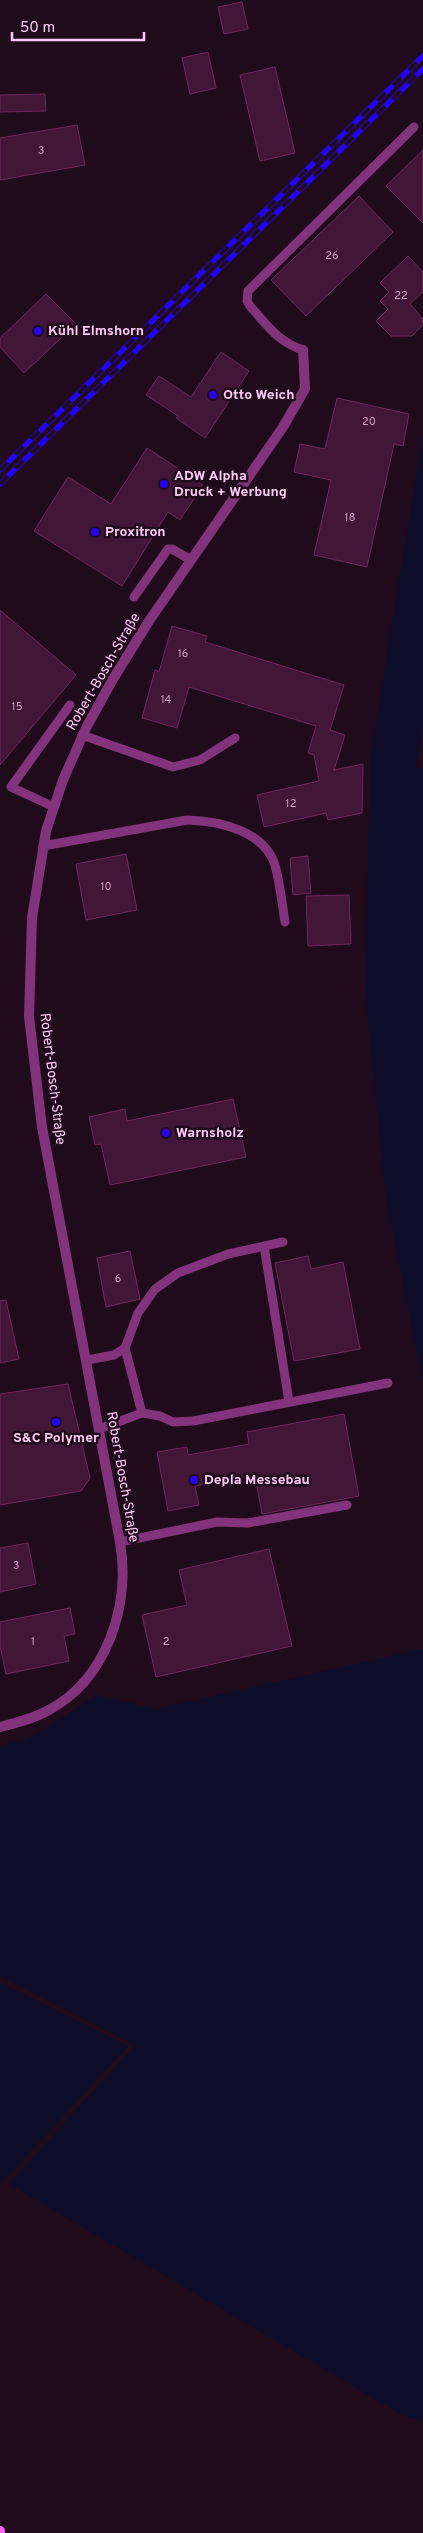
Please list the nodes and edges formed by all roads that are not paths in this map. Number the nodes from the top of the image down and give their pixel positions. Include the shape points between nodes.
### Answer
1 (414, 127) dead end
2 (303, 350) joint
3 (191, 560) junction
4 (134, 597) dead end
5 (70, 705) dead end
6 (82, 736) junction
7 (235, 738) dead end
8 (54, 807) junction
9 (43, 846) junction
10 (285, 922) dead end
11 (283, 1242) dead end
12 (264, 1246) junction
13 (125, 1348) junction
14 (87, 1360) junction
15 (388, 1383) dead end
16 (289, 1402) junction
17 (142, 1413) junction
18 (99, 1429) junction
19 (347, 1505) dead end
20 (120, 1542) junction
21 (0, 1726) edge

1 - 2 lane via 248,291 250,306 279,338
2 - 3 street, Robert-Bosch-Straße via 305,388 284,427
3 - 4 lane via 168,549
3 - 6 street, Robert-Bosch-Straße via 133,645
5 - 8 lane via 10,787
6 - 7 lane via 173,767 200,760
6 - 8 street, Robert-Bosch-Straße
8 - 9 street, Robert-Bosch-Straße
9 - 10 lane via 187,820 210,821 234,828 266,849 274,864
9 - 14 street, Robert-Bosch-Straße via 32,918 29,1017 42,1127
11 - 12 lane
12 - 13 lane via 228,1254 178,1273 155,1289 138,1313
12 - 16 lane
13 - 14 lane via 114,1355
13 - 17 lane
14 - 18 street, Robert-Bosch-Straße
15 - 16 lane
16 - 17 lane via 193,1421 173,1422
17 - 18 lane
18 - 20 street, Robert-Bosch-Straße
19 - 20 lane via 248,1523 217,1522
20 - 21 street, Robert-Bosch-Straße via 123,1589 118,1613 104,1651 91,1674 73,1694 48,1711

